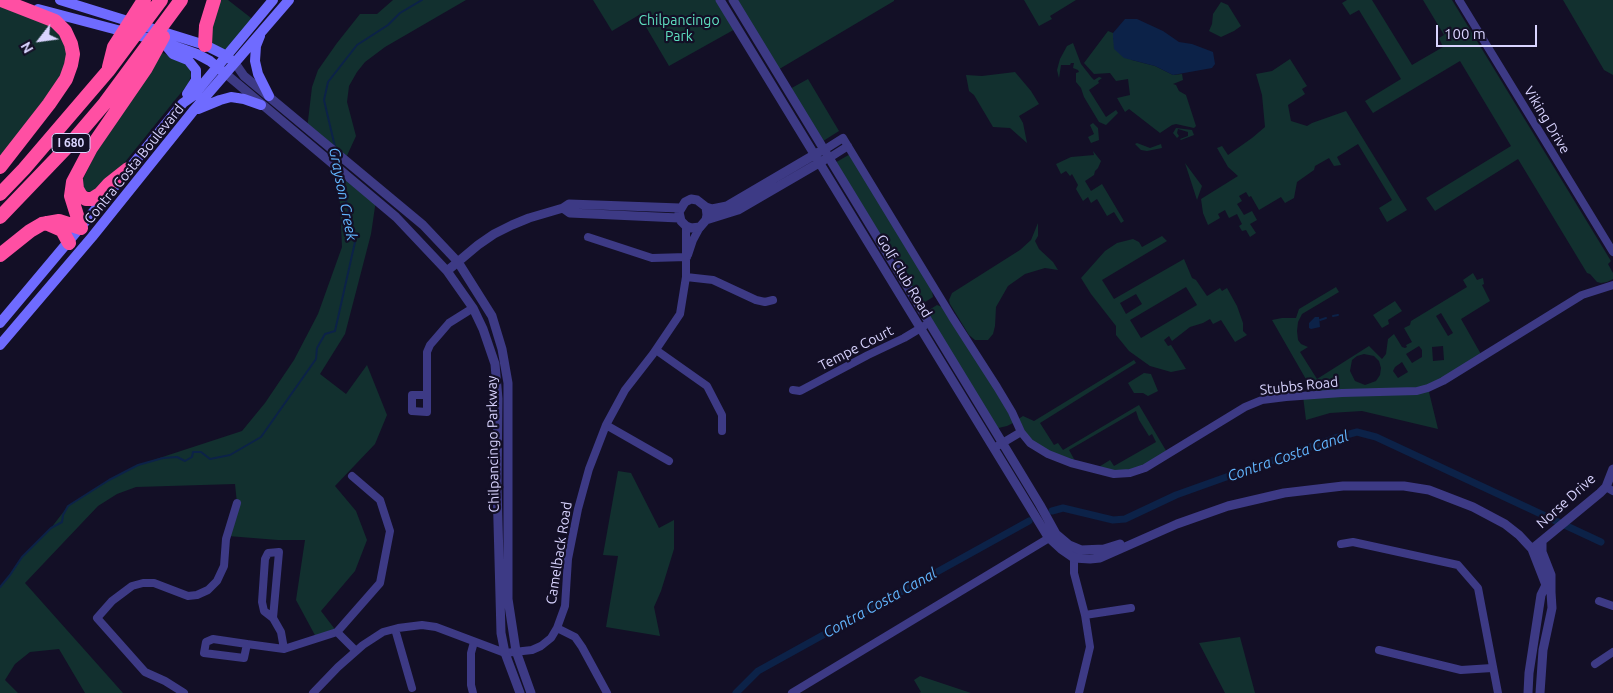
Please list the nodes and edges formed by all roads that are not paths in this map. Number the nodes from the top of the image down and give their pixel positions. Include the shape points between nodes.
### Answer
1 (1, 0) edge
2 (6, 0) edge
3 (60, 0) edge
4 (144, 0) edge
5 (214, 0) edge
6 (273, 0) edge
7 (289, 0) edge
8 (720, 0) edge
9 (733, 0) edge
10 (1459, 0) edge
11 (160, 2) edge
12 (179, 3) edge
13 (264, 28) junction
14 (163, 42) junction
15 (205, 45) junction
16 (119, 48) junction
17 (227, 56) junction
18 (235, 63) junction
19 (140, 66) junction
20 (217, 67) junction
21 (226, 74) junction
22 (269, 96) junction
23 (183, 103) junction
24 (261, 105) junction
25 (194, 110) junction
26 (295, 133) junction
27 (327, 145) junction
28 (848, 146) junction
29 (814, 154) junction
30 (826, 154) junction
31 (820, 163) junction
32 (0, 168) edge
33 (128, 169) junction
34 (75, 176) junction
35 (348, 177) junction
36 (0, 194) edge
37 (393, 201) junction
38 (706, 207) junction
39 (563, 208) junction
40 (680, 208) junction
41 (0, 217) edge
42 (679, 218) junction
43 (46, 223) junction
44 (703, 223) junction
45 (686, 226) junction
46 (81, 228) junction
47 (588, 237) dead end
48 (69, 243) junction
49 (1613, 252) edge
50 (0, 255) edge
51 (687, 257) junction
52 (458, 262) junction
53 (447, 271) junction
54 (686, 277) junction
55 (1613, 285) edge
56 (773, 300) dead end
57 (473, 308) junction
58 (929, 322) junction
59 (0, 323) edge
60 (920, 328) junction
61 (0, 345) edge
62 (656, 350) junction
63 (792, 390) dead end
64 (426, 395) dead end
65 (606, 424) junction
66 (722, 430) dead end
67 (1022, 432) junction
68 (1002, 443) junction
69 (994, 448) junction
70 (669, 461) dead end
71 (1613, 469) edge
72 (352, 476) dead end
73 (1610, 489) edge
74 (237, 503) dead end
75 (1052, 536) junction
76 (1542, 541) junction
77 (1341, 544) dead end
78 (1532, 549) junction
79 (1076, 554) junction
80 (1548, 588) junction
81 (1599, 601) dead end
82 (1613, 606) edge
83 (1131, 608) dead end
84 (1085, 615) junction
85 (273, 618) junction
86 (395, 628) junction
87 (556, 628) junction
88 (338, 632) junction
89 (474, 642) junction
90 (247, 644) junction
91 (284, 650) junction
92 (1379, 650) dead end
93 (356, 651) junction
94 (516, 651) junction
95 (1613, 652) edge
96 (505, 653) junction
97 (1595, 664) dead end
98 (1492, 668) junction
99 (412, 688) dead end
100 (184, 693) edge
101 (312, 693) edge
102 (473, 693) edge
103 (520, 693) edge
104 (531, 693) edge
105 (607, 693) edge
106 (792, 693) edge
107 (1079, 693) edge
108 (1498, 693) edge
109 (1528, 693) edge
110 (1540, 693) edge

1 - 32 highway via 55,21 65,31 73,54 66,79
2 - 14 main road
3 - 15 main road
4 - 16 highway
5 - 15 highway via 206,26
6 - 17 main road, Contra Costa Boulevard
7 - 13 main road, Contra Costa Boulevard
8 - 29 street, Golf Club Road
9 - 30 street, Golf Club Road
10 - 49 street, Viking Drive
11 - 16 highway, I 680
12 - 19 highway, I 680
13 - 18 main road, Contra Costa Boulevard
13 - 22 main road via 256,46 255,61
14 - 20 main road via 197,54
14 - 23 main road via 173,54 188,60 196,70 196,80
15 - 17 main road
16 - 36 highway, I 680 via 108,71
17 - 18 main road
17 - 20 main road, Contra Costa Boulevard
18 - 21 main road, Contra Costa Boulevard
18 - 22 street, Chilpancingo Parkway via 244,76
19 - 34 highway
19 - 41 highway, I 680
20 - 21 main road
20 - 23 main road, Contra Costa Boulevard
21 - 24 street, Chilpancingo Parkway
21 - 25 main road, Contra Costa Boulevard
22 - 27 street, Chilpancingo Parkway
23 - 33 main road, Contra Costa Boulevard
24 - 25 main road via 231,97
24 - 26 street, Chilpancingo Parkway
25 - 61 main road, Contra Costa Boulevard
26 - 27 street via 301,130
26 - 35 street, Chilpancingo Parkway
27 - 37 street, Chilpancingo Parkway
28 - 30 street
28 - 30 street via 843,138
28 - 67 street
29 - 30 street
29 - 31 street, Golf Club Road
29 - 38 street via 733,203 719,208
30 - 31 street
30 - 58 street, Golf Club Road
31 - 44 street via 738,210
31 - 60 street, Golf Club Road
33 - 34 highway via 97,197 89,200 79,193
33 - 46 main road, Contra Costa Boulevard
34 - 46 highway via 71,196
35 - 37 street via 363,181 383,198
35 - 53 street, Chilpancingo Parkway via 396,217
37 - 52 street, Chilpancingo Parkway via 423,225
38 - 40 street via 691,199
38 - 44 street via 708,215
39 - 40 street via 569,204
39 - 42 street via 570,212
39 - 52 street via 512,224
40 - 42 street
42 - 45 street
43 - 46 highway via 59,221
43 - 48 highway via 62,230
43 - 50 highway
44 - 45 street via 695,228
44 - 51 street, Camelback Road
45 - 51 street, Camelback Road
46 - 48 main road, Contra Costa Boulevard
47 - 51 street via 652,258
48 - 59 main road, Contra Costa Boulevard
51 - 54 street, Camelback Road
52 - 53 street
52 - 94 street, Chilpancingo Parkway via 492,316 508,383 508,599
53 - 57 street, Chilpancingo Parkway
54 - 56 street via 713,280 756,300
54 - 62 street, Camelback Road via 680,314
55 - 67 street, Stubbs Road via 1582,295 1428,388 1417,392 1342,393 1262,400 1145,468 1130,473 1114,474 1071,463 1030,442
57 - 64 street via 449,323 430,345
57 - 96 street, Chilpancingo Parkway via 495,364 499,605
58 - 60 street, Tempe Court
58 - 68 street, Golf Club Road
60 - 63 street, Tempe Court via 800,391
60 - 69 street, Golf Club Road
62 - 65 street, Camelback Road via 625,390
62 - 66 street via 707,386 722,415
65 - 70 street
65 - 87 street, Camelback Road via 588,469 578,509 568,559 565,606
67 - 68 street
68 - 69 street
68 - 75 street, Golf Club Road via 1040,505
69 - 75 street, Golf Club Road
71 - 73 street, Norse Drive
72 - 88 street via 380,500 390,531 380,583
73 - 76 street, Norse Drive
74 - 100 street via 226,539 224,566 208,590 188,596 154,583 143,583 132,586 112,601 97,618 145,672
75 - 79 street, Golf Club Road
75 - 106 street
76 - 78 street, Norse Drive
76 - 80 street via 1542,552 1551,575
77 - 98 street via 1353,542 1458,565 1478,588
78 - 79 street via 1505,524 1429,490 1404,486 1343,486 1284,493 1228,506 1177,524 1100,558 1090,560
78 - 80 street
79 - 84 street via 1075,579
80 - 109 street via 1542,595
80 - 110 street via 1552,608
81 - 82 street
83 - 84 street
84 - 107 street via 1090,647
85 - 85 street via 264,611 262,602 265,559 268,553 279,552
85 - 91 street
86 - 89 street, Camelback Road via 436,627
86 - 93 street, Camelback Road via 383,632
86 - 99 street
87 - 94 street, Camelback Road via 551,638 541,646
87 - 105 street via 575,637
88 - 91 street
88 - 93 street
89 - 96 street, Camelback Road
89 - 102 street via 471,653
90 - 90 street via 244,658 204,653 206,642 213,639
90 - 91 street
92 - 98 street via 1461,670
93 - 101 street, Camelback Road
94 - 96 street, Camelback Road
94 - 104 street, Chilpancingo Parkway
95 - 97 street
96 - 103 street, Chilpancingo Parkway
98 - 108 street

